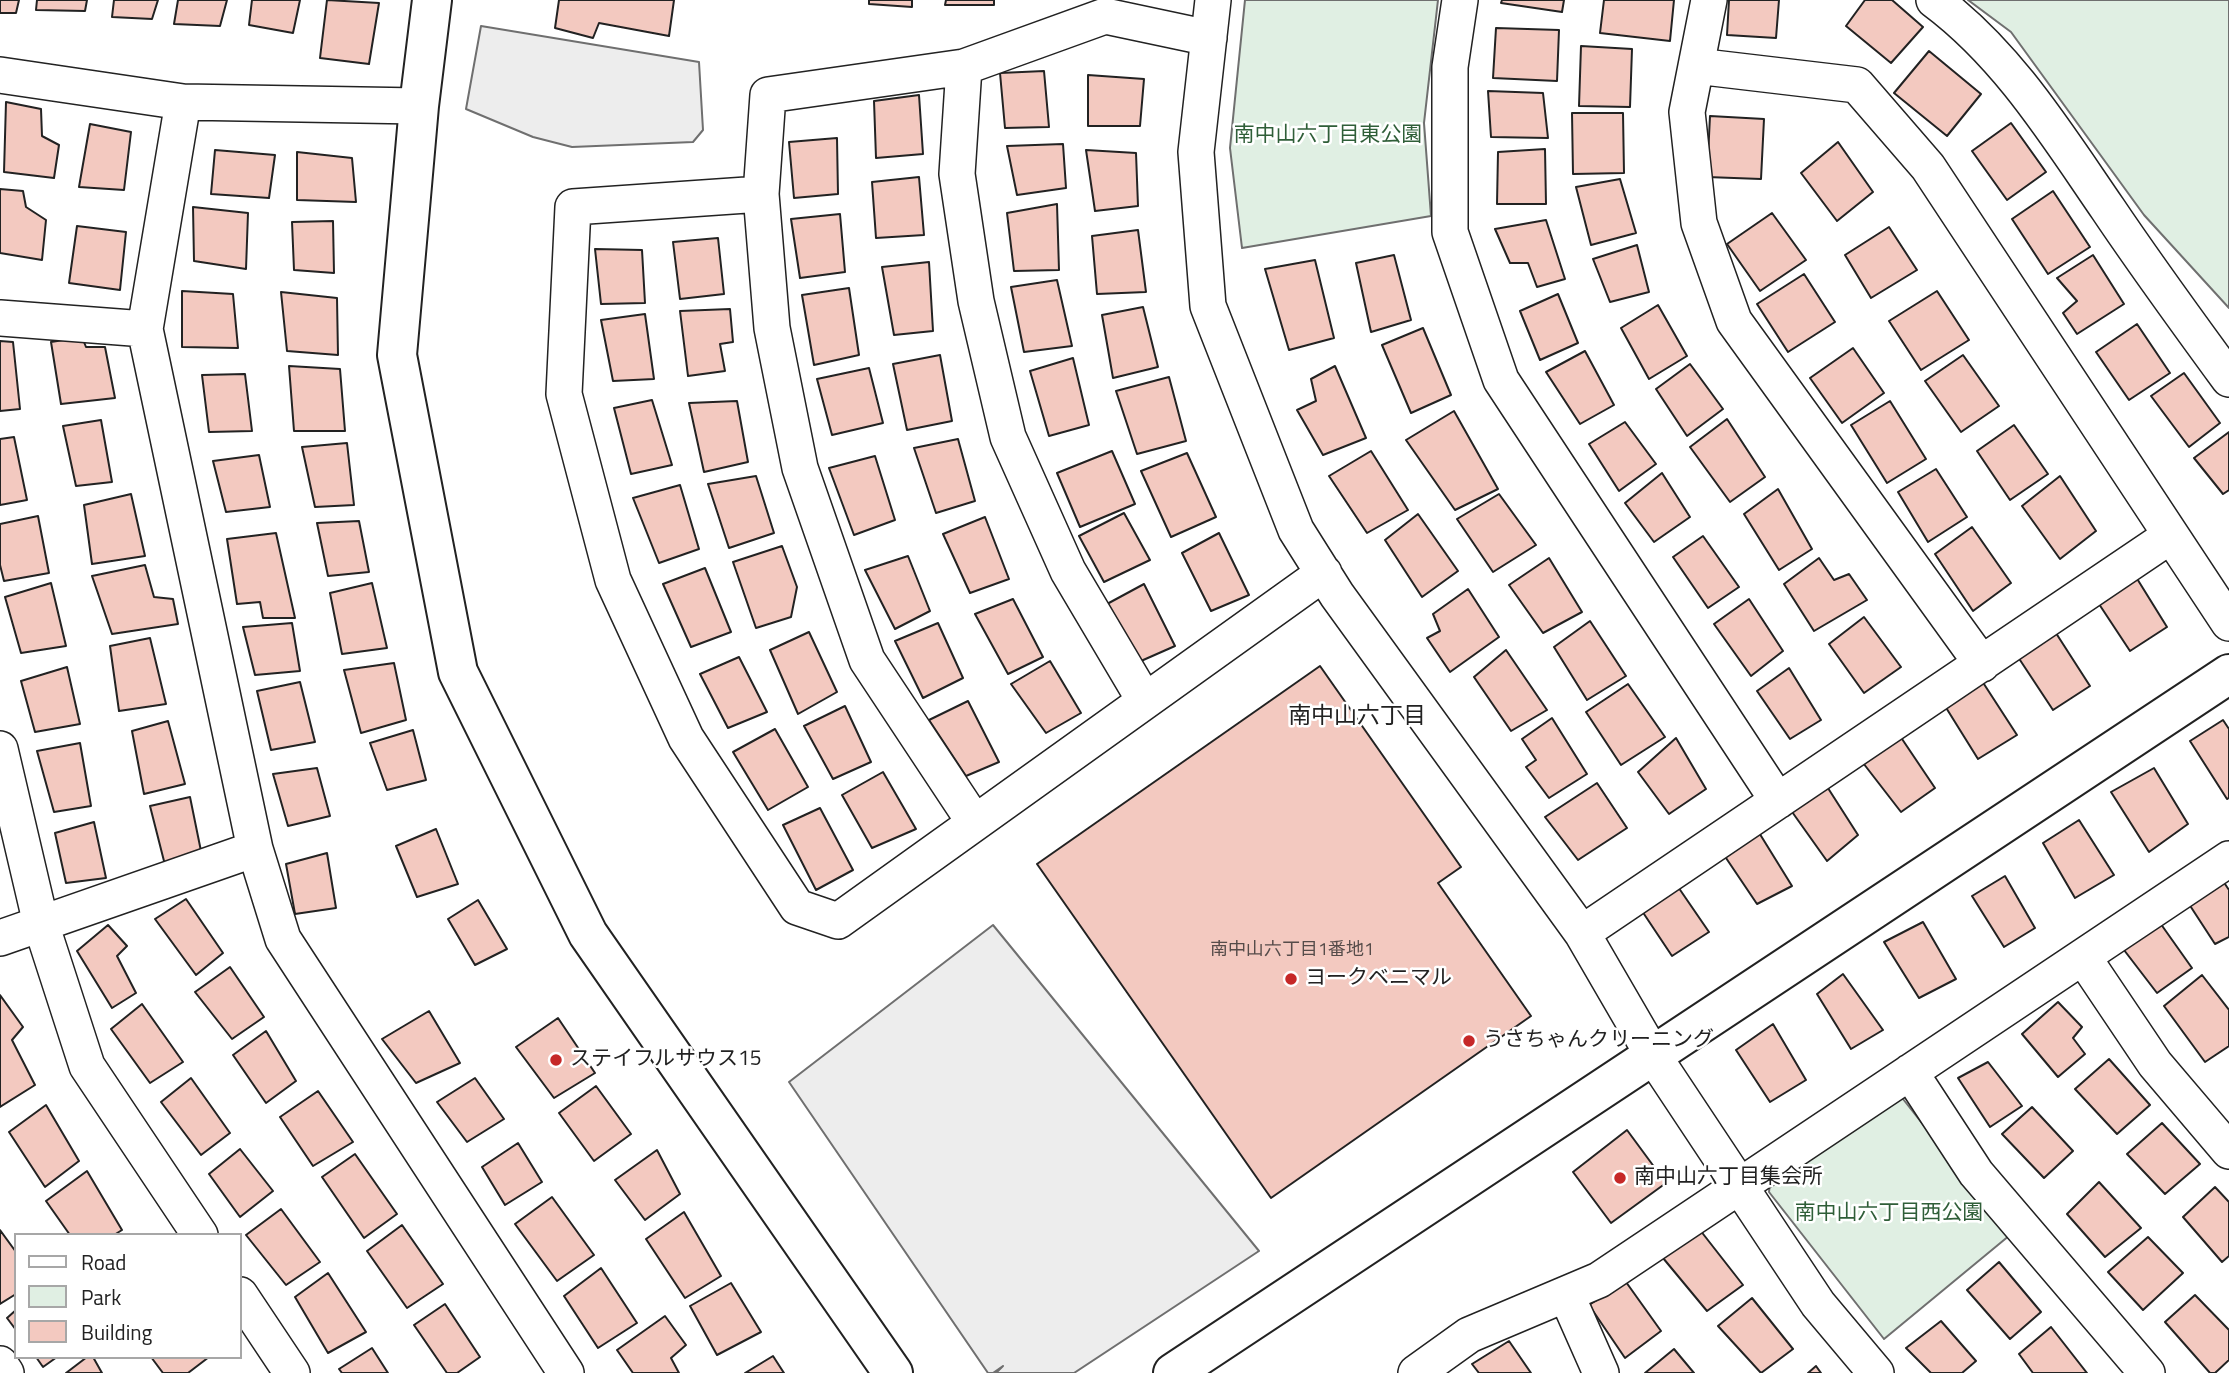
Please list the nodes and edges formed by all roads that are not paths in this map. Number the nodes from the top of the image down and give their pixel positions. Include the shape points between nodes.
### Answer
1 (432, 0) edge
2 (1213, 0) edge
3 (1460, 0) edge
4 (1709, 0) edge
5 (1934, 0) edge
6 (1209, 38) junction
7 (1696, 66) junction
8 (964, 67) junction
9 (0, 75) edge
10 (184, 102) junction
11 (419, 106) junction
12 (761, 194) junction
13 (0, 318) edge
14 (145, 329) junction
15 (2229, 380) edge
16 (2170, 536) junction
17 (1324, 573) junction
18 (2229, 623) edge
19 (1982, 664) junction
20 (2229, 674) edge
21 (1145, 701) junction
22 (0, 749) edge
23 (1778, 801) junction
24 (975, 822) junction
25 (255, 849) junction
26 (2229, 859) edge
27 (41, 924) junction
28 (1582, 933) junction
29 (0, 938) edge
30 (2083, 957) junction
31 (1654, 1057) junction
32 (1910, 1072) junction
33 (2229, 1151) edge
34 (1739, 1187) junction
35 (199, 1233) edge
36 (1566, 1294) junction
37 (242, 1298) edge
38 (0, 1364) edge
39 (6, 1373) edge
40 (292, 1373) edge
41 (566, 1373) edge
42 (893, 1373) edge
43 (1173, 1373) edge
44 (1416, 1373) edge
45 (1601, 1373) edge
46 (1876, 1373) edge
47 (2147, 1373) edge

1 - 11 street
2 - 6 street
3 - 23 street via 1450,67 1450,232 1501,380
4 - 7 street
5 - 15 street via 1959,18 2034,100
6 - 8 street via 1105,16
6 - 17 street via 1196,152 1208,306 1296,530
7 - 16 street via 1857,85 1928,167
7 - 19 street via 1687,112 1699,223 1734,321
8 - 12 street via 768,95
8 - 21 street via 957,174 976,301 1009,437 1068,571
9 - 10 street
10 - 11 street
10 - 14 street
11 - 42 street via 397,355 458,672 588,934
12 - 24 street via 772,328 800,468 867,660
12 - 24 street via 573,207 564,394 613,580 686,738 797,907 838,921
13 - 14 street
14 - 25 street
16 - 18 street
16 - 19 street
17 - 21 street
17 - 28 street
19 - 23 street
20 - 31 street
21 - 24 street
22 - 27 street
23 - 28 street
25 - 27 street
25 - 41 street via 283,939
26 - 30 street
27 - 29 street
27 - 35 street via 87,1066
28 - 31 street
30 - 32 street
30 - 33 street via 2155,1064
31 - 34 street
31 - 43 street
32 - 34 street
32 - 47 street via 1976,1173
34 - 36 street via 1599,1280
34 - 46 street via 1818,1304
36 - 44 street via 1469,1335
36 - 45 street
37 - 40 street
38 - 39 street

